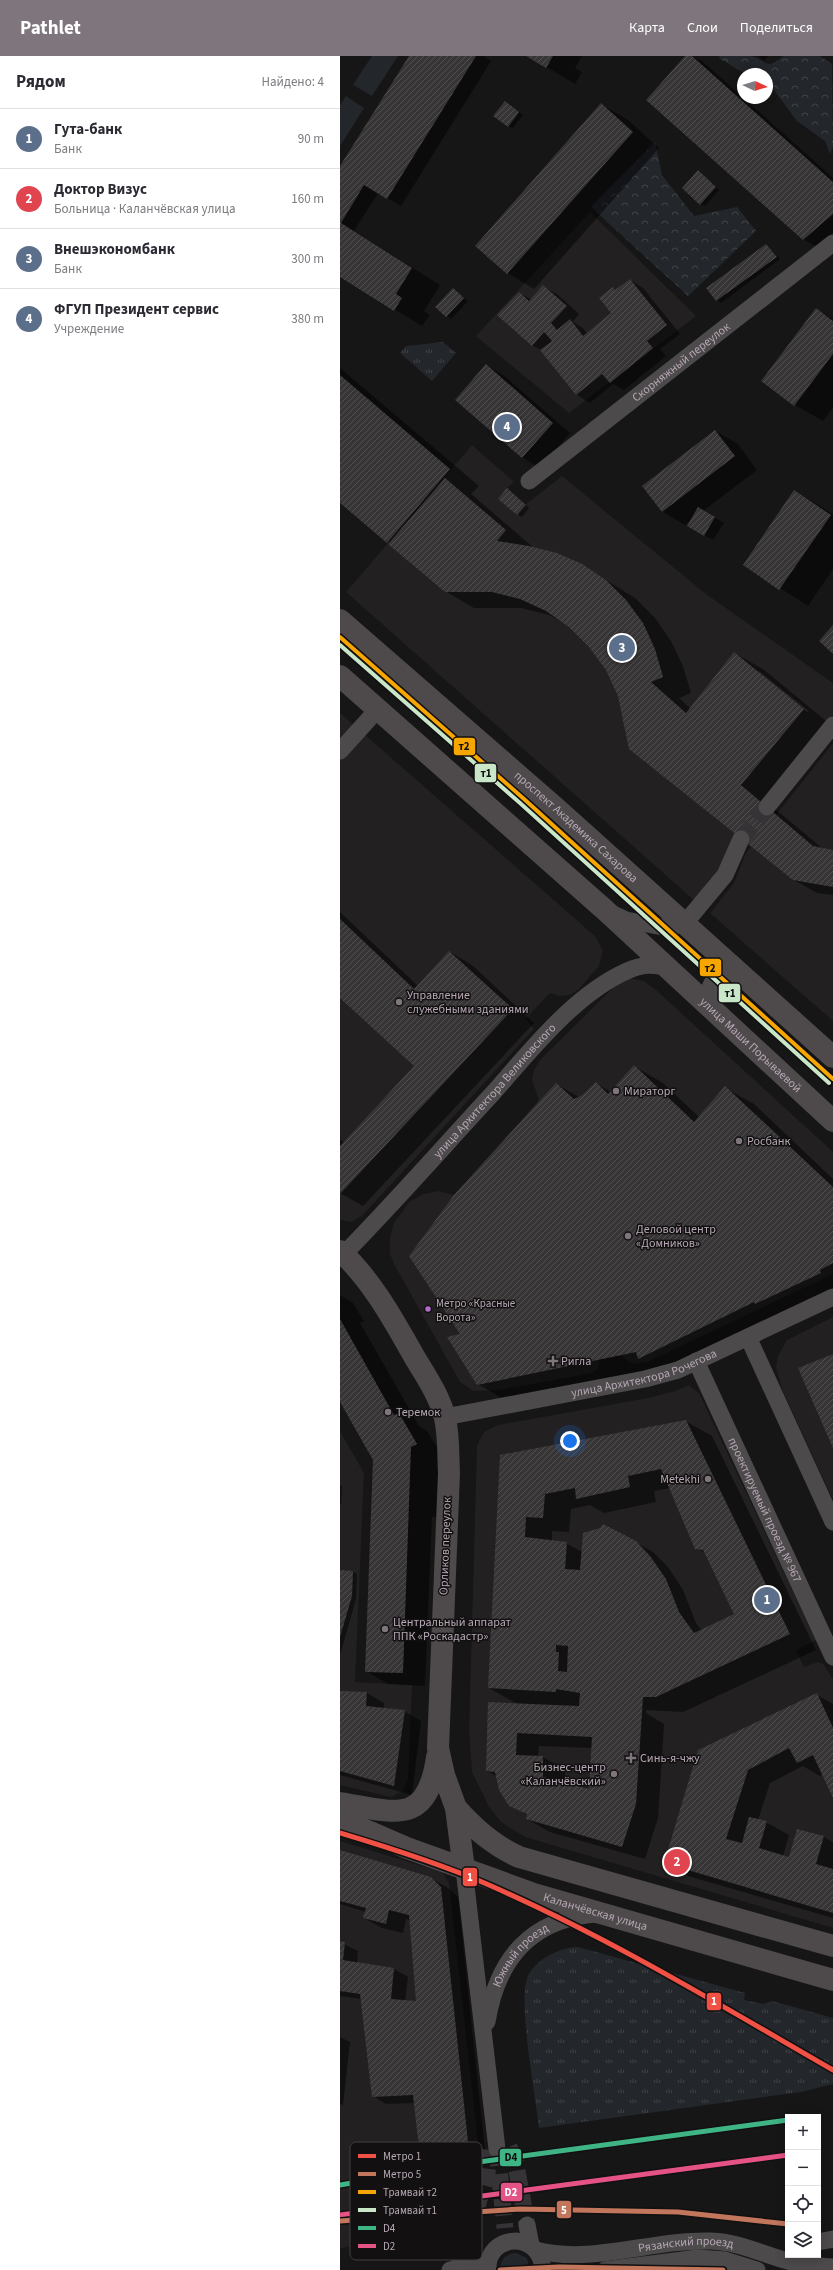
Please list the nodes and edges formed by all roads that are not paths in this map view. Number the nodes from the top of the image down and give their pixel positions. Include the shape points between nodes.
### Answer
1 (833, 243) edge
2 (529, 481) dead end
3 (341, 621) edge
4 (340, 676) edge
5 (378, 710) junction
6 (833, 725) edge
7 (340, 751) edge
8 (767, 807) tunnel mouth
9 (741, 839) tunnel mouth
10 (606, 910) junction
11 (685, 923) junction
12 (668, 968) junction
13 (746, 978) junction
14 (714, 1010) junction
15 (833, 1057) edge
16 (833, 1121) edge
17 (342, 1253) edge
18 (833, 1297) edge
19 (748, 1337) junction
20 (696, 1362) junction
21 (445, 1417) junction
22 (833, 1522) edge
23 (831, 1648) edge
24 (438, 1748) junction
25 (340, 1803) edge
26 (456, 1808) junction
27 (340, 1819) edge
28 (464, 1869) junction
29 (600, 1913) junction
30 (833, 1946) edge
31 (833, 1980) edge
32 (484, 2040) junction
33 (499, 2148) tunnel mouth
34 (527, 2225) tunnel mouth
35 (505, 2228) tunnel mouth
36 (833, 2239) edge
37 (821, 2241) edge
38 (533, 2247) junction
39 (785, 2249) edge
40 (755, 2250) junction
41 (491, 2259) edge
42 (459, 2260) edge
43 (651, 2267) edge
44 (833, 2267) edge
45 (455, 2270) edge
46 (543, 2270) edge
47 (605, 2270) edge
48 (757, 2270) edge

1 - 2 street, Скорняжный переулок
3 - 11 main road, проспект Академика Сахарова
4 - 5 main road
5 - 7 street
5 - 10 main road
6 - 8 street
9 - 11 street via 725,875
10 - 11 street via 626,920 668,928
10 - 12 main road
11 - 13 main road
12 - 14 main road, улица Маши Порываевой
12 - 17 street, улица Архитектора Великовского via 643,965 627,971 604,984 561,1017 381,1216
13 - 14 street via 727,973 715,979 709,991
13 - 15 main road
14 - 16 main road, улица Маши Порываевой
17 - 21 main road, Орликов переулок via 386,1308 424,1374
18 - 19 street, улица Архитектора Рочегова
19 - 20 street, улица Архитектора Рочегова
19 - 22 street
20 - 21 street, улица Архитектора Рочегова via 646,1379
20 - 23 street, проектируемый проезд № 967
21 - 24 main road, Орликов переулок via 449,1473
24 - 25 main road via 435,1772 428,1795 419,1804 400,1812
24 - 26 main road, Орликов переулок via 444,1775
26 - 28 main road, Орликов переулок
26 - 30 main road via 477,1831 499,1848 519,1857
27 - 28 main road, Каланчёвская улица
28 - 29 main road, Каланчёвская улица via 534,1894
28 - 32 street, Южный проезд
29 - 31 main road, Каланчёвская улица
29 - 32 street, Южный проезд via 583,1914 554,1922 538,1930 517,1949 506,1963 498,1980 490,2004
32 - 33 street, Южный проезд
34 - 38 street
35 - 41 street
36 - 37 street
38 - 40 street, Рязанский проезд via 567,2255 712,2241
38 - 41 street, Рязанский проезд via 524,2242 510,2241
38 - 46 street via 540,2256
39 - 40 street
40 - 44 street, Рязанский проезд via 789,2262
41 - 45 street via 473,2269
42 - 45 street
43 - 47 street, Рязанский проезд
43 - 48 street, Рязанский проезд via 698,2258 731,2262

